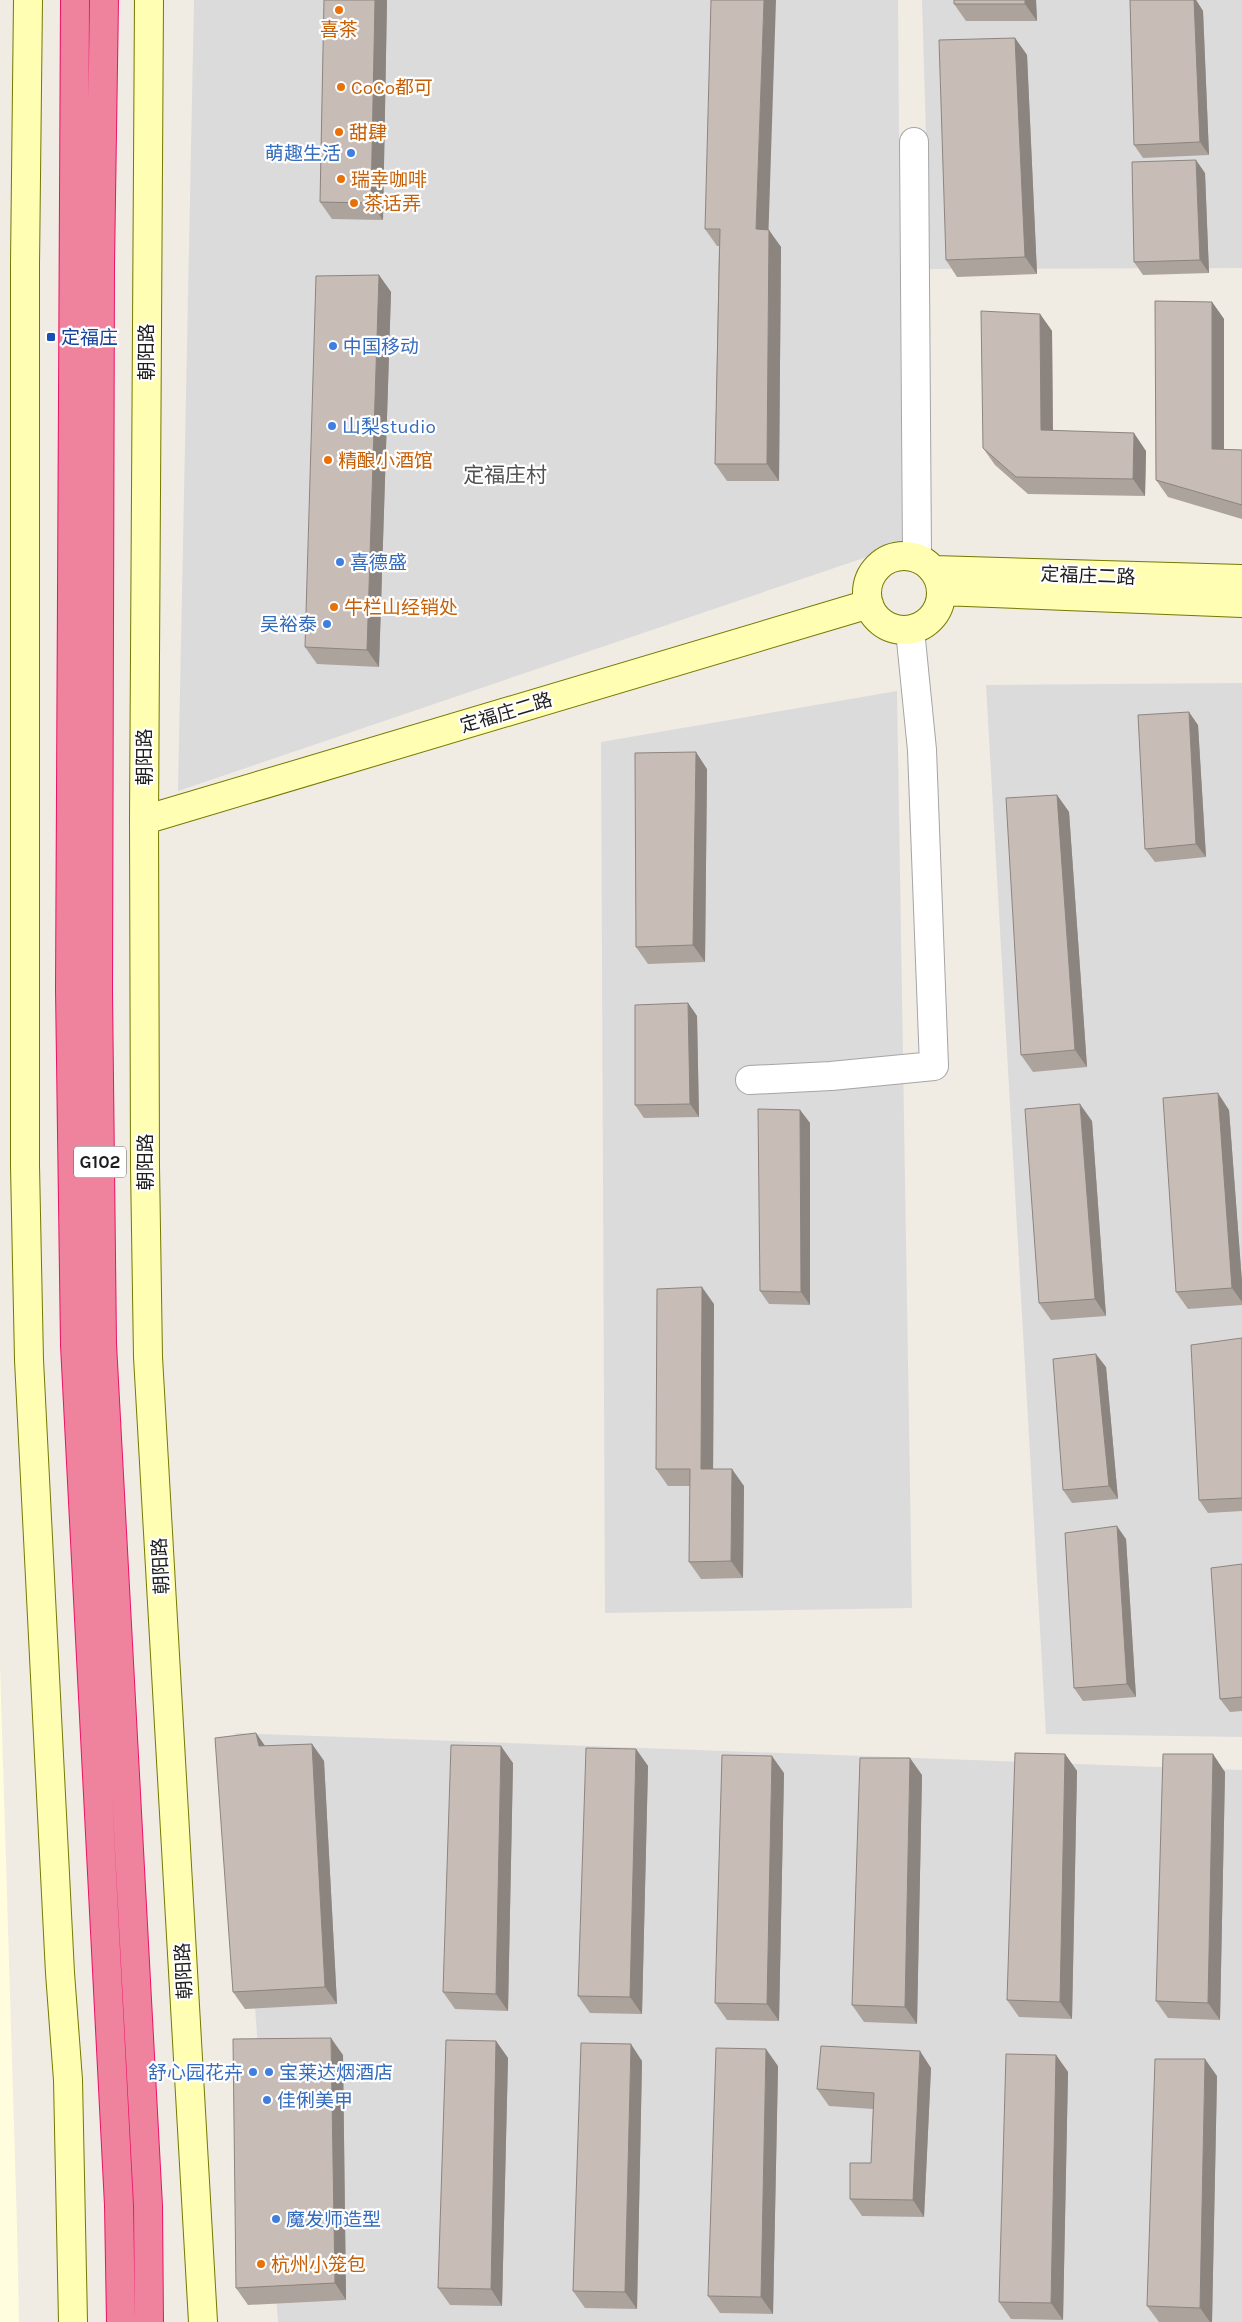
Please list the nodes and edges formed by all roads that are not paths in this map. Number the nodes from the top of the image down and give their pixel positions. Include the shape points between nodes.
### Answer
1 (28, 0) edge
2 (75, 0) edge
3 (104, 0) edge
4 (150, 0) edge
5 (914, 142) dead end
6 (931, 573) junction
7 (1242, 579) edge
8 (1242, 603) edge
9 (869, 604) junction
10 (910, 630) junction
11 (144, 820) junction
12 (750, 1080) dead end
13 (73, 2322) edge
14 (121, 2322) edge
15 (150, 2322) edge
16 (203, 2322) edge

1 - 13 street via 25,1166 29,1360 68,2080
2 - 14 highway, G102 via 70,1000 75,1345 119,2205
3 - 15 highway, G102 via 98,961 102,1344 148,2206
4 - 11 street, 朝阳路
5 - 6 street
6 - 7 street, 定福庄二路
6 - 8 street, 定福庄二路
6 - 9 street, 定福庄二路 via 897,556 880,565 869,581
6 - 10 street via 939,606 924,624
9 - 10 street via 881,623 895,629
9 - 11 street, 定福庄二路
10 - 12 street via 922,750 934,1066
11 - 16 street, 朝阳路 via 148,1357

